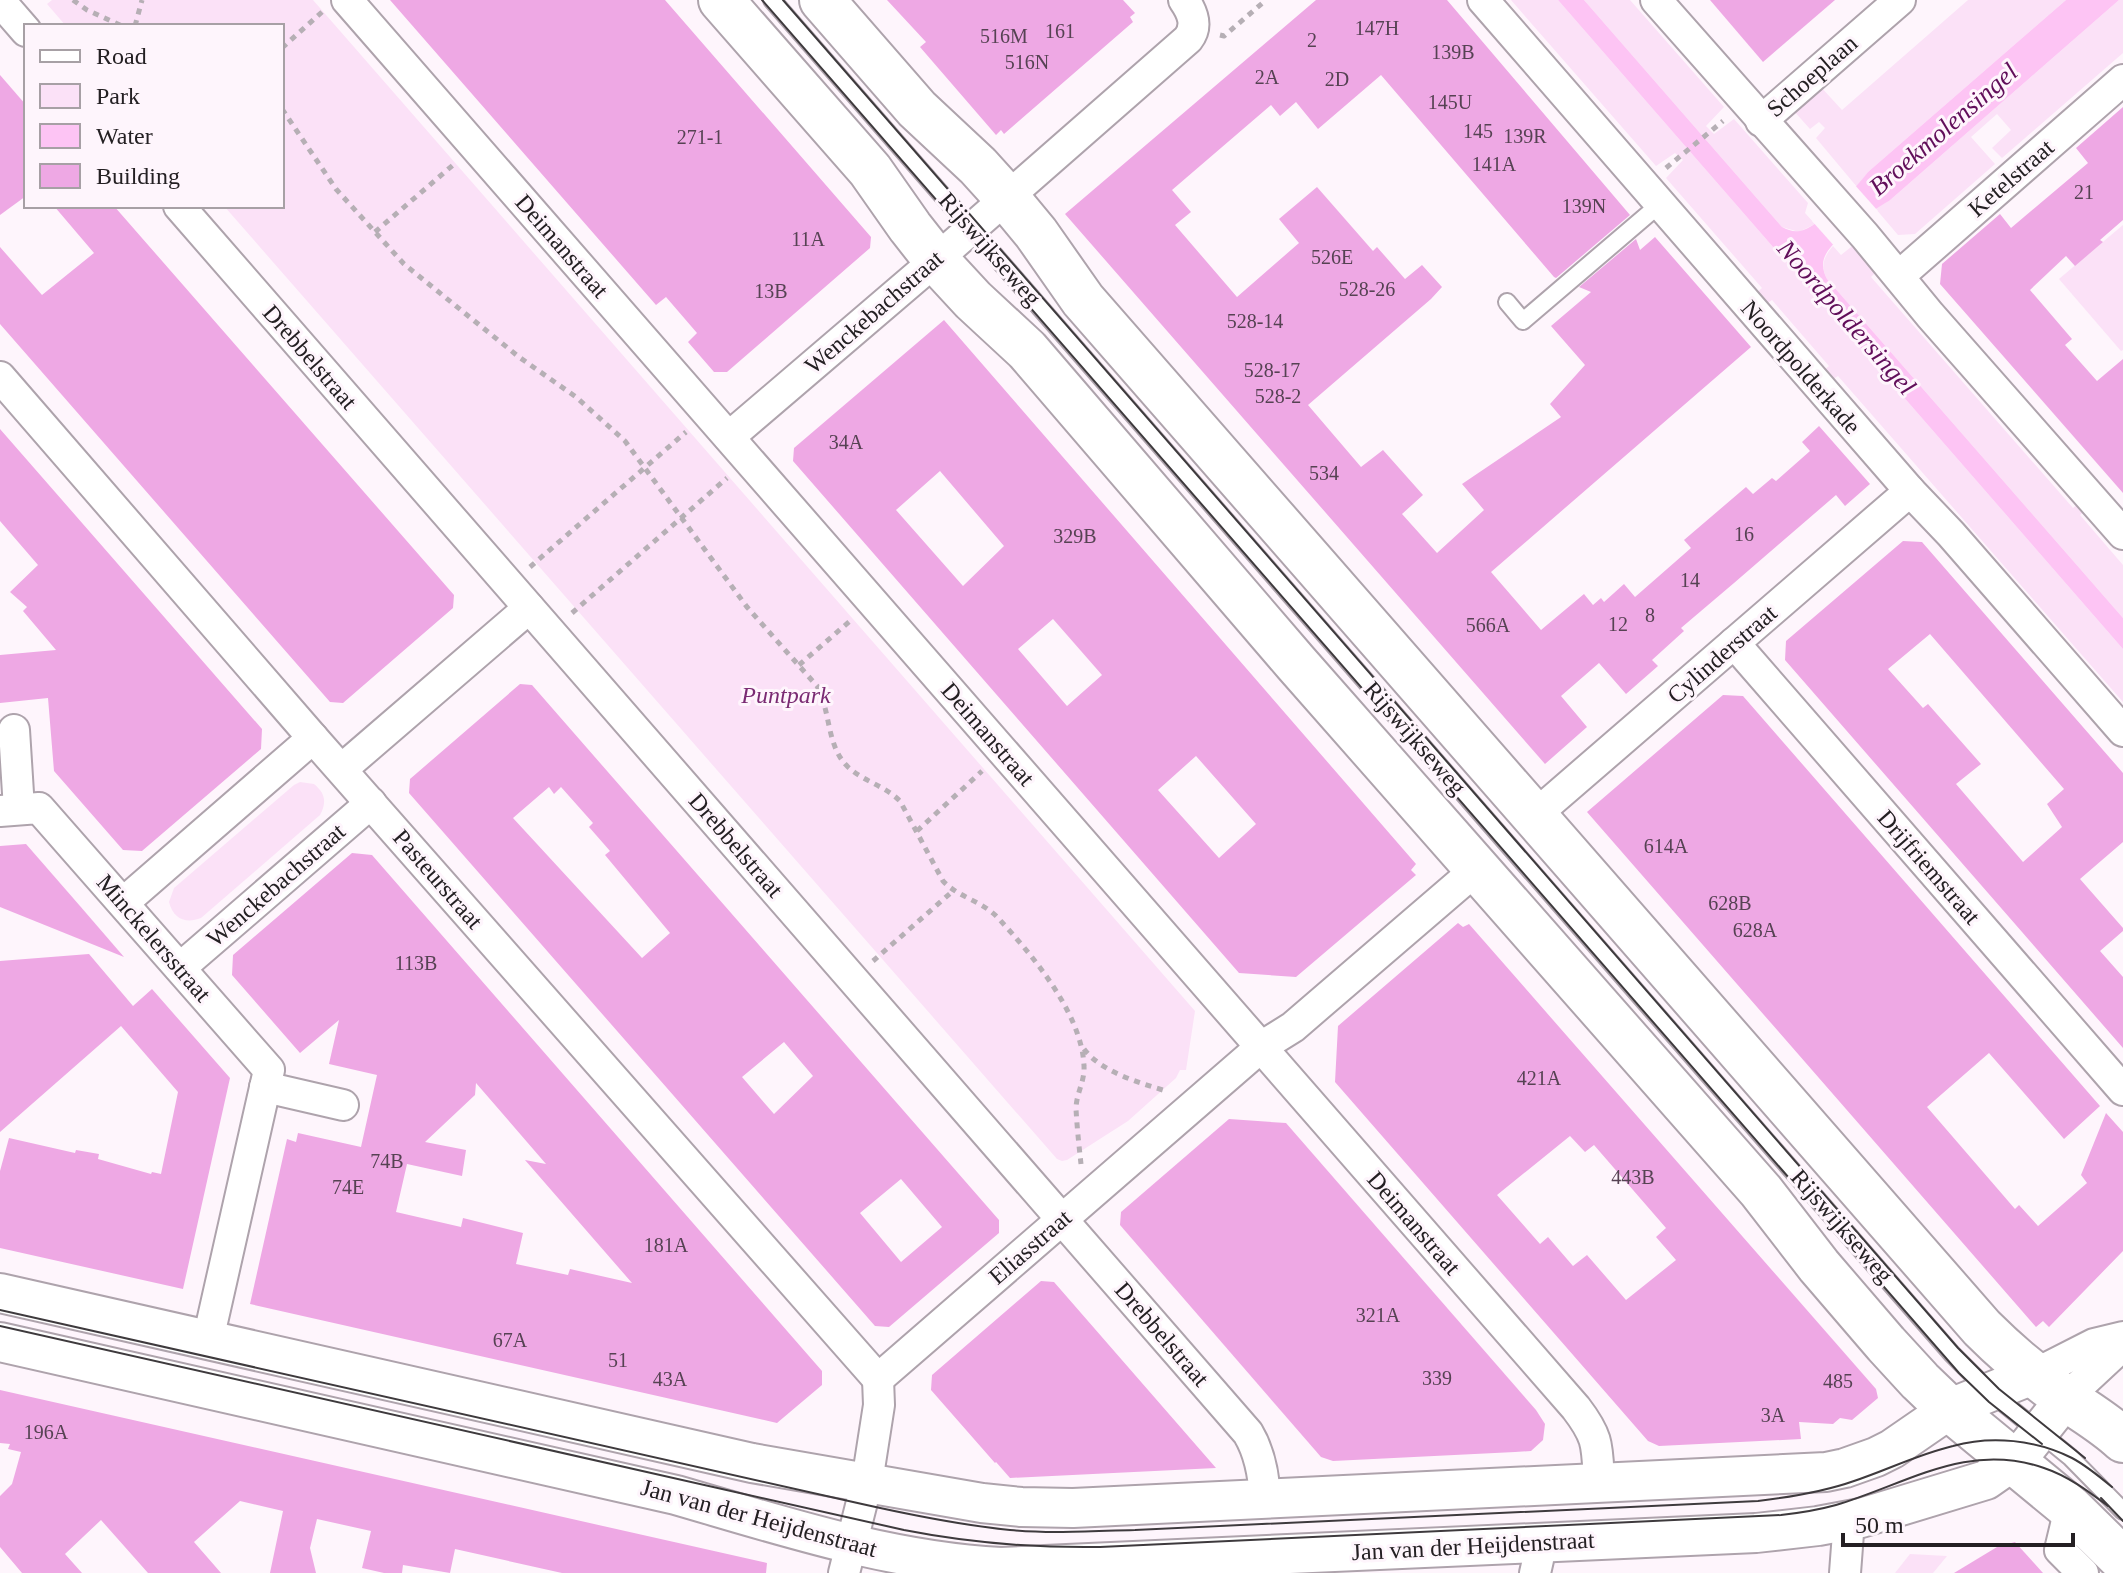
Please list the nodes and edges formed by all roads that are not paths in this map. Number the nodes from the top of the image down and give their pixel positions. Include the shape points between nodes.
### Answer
1 (721, 0) edge
2 (772, 0) edge
3 (822, 0) edge
4 (1483, 0) edge
5 (1656, 0) edge
6 (1900, 0) edge
7 (1, 2) edge
8 (337, 4) edge
9 (1189, 13) edge
10 (24, 29) edge
11 (2123, 80) edge
12 (1761, 121) junction
13 (1007, 198) junction
14 (1660, 204) junction
15 (181, 208) edge
16 (972, 229) junction
17 (936, 260) junction
18 (1899, 276) junction
19 (1507, 302) dead end
20 (0, 377) edge
21 (738, 448) junction
22 (1910, 491) junction
23 (2123, 533) edge
24 (529, 608) junction
25 (1734, 643) junction
26 (14, 730) dead end
27 (2123, 731) edge
28 (313, 738) junction
29 (342, 769) junction
30 (371, 803) junction
31 (10, 810) edge
32 (1534, 816) junction
33 (1468, 876) junction
34 (123, 903) junction
35 (180, 968) junction
36 (1261, 1047) junction
37 (265, 1087) junction
38 (2123, 1090) edge
39 (343, 1105) dead end
40 (1073, 1210) junction
41 (0, 1293) edge
42 (2123, 1337) edge
43 (208, 1340) junction
44 (0, 1342) edge
45 (2123, 1345) edge
46 (878, 1379) junction
47 (2051, 1386) junction
48 (1990, 1392) junction
49 (1950, 1409) junction
50 (2123, 1440) edge
51 (2027, 1446) junction
52 (867, 1482) junction
53 (1599, 1483) junction
54 (1265, 1499) junction
55 (2070, 1508) junction
56 (2123, 1511) edge
57 (1849, 1520) junction
58 (848, 1558) edge
59 (1537, 1558) edge
60 (2123, 1560) edge
61 (1088, 1568) edge
62 (1845, 1573) edge
63 (2083, 1573) edge

1 - 17 main road, Rijswijkseweg via 870,170
2 - 16 lane, Rijswijkseweg
3 - 13 main road, Rijswijkseweg via 917,109
4 - 14 street, Noordpolderkade
5 - 12 street
6 - 12 street, Schoeplaan
7 - 10 street
8 - 21 street, Deimanstraat
9 - 13 street, Wenckebachstraat via 1193,32 1188,39
11 - 18 street, Ketelstraat
12 - 18 street
13 - 16 street, Wenckebachstraat
13 - 32 main road, Rijswijkseweg via 1083,300
14 - 19 lane via 1523,321
14 - 22 street, Noordpolderkade
15 - 24 street, Drebbelstraat
16 - 17 street, Wenckebachstraat
16 - 48 lane, Rijswijkseweg
17 - 21 street, Wenckebachstraat
17 - 33 main road, Rijswijkseweg via 1027,350 1296,663
18 - 23 street
20 - 28 street, Pasteurstraat
21 - 36 street, Deimanstraat
22 - 25 street, Cylinderstraat
22 - 27 street, Noordpolderkade
24 - 29 street
24 - 40 street, Drebbelstraat via 845,970
25 - 32 street, Cylinderstraat
25 - 38 street, Drijfriemstraat
26 - 31 street, Minckelersstraat
28 - 29 street, Pasteurstraat
28 - 34 street
29 - 30 street, Pasteurstraat
30 - 35 street, Wenckebachstraat
30 - 46 street, Pasteurstraat
31 - 34 street, Minckelersstraat via 39,808
32 - 47 main road, Rijswijkseweg via 1982,1328
33 - 36 street, Eliasstraat via 1289,1031
33 - 49 main road, Rijswijkseweg via 1761,1191 1886,1344
34 - 35 street, Minckelersstraat
35 - 37 street, Minckelersstraat via 269,1070
36 - 40 street, Eliasstraat
36 - 53 street, Deimanstraat via 1586,1422 1595,1438
37 - 39 street
37 - 43 street
40 - 46 street, Eliasstraat
40 - 54 street, Drebbelstraat via 1248,1433
41 - 43 street, Jan van der Heijdenstraat
42 - 47 street via 2087,1347
43 - 52 street, Jan van der Heijdenstraat via 752,1463
44 - 58 street, Jan van der Heijdenstraat via 676,1495 781,1527
45 - 47 street
46 - 52 street
47 - 48 street, Jan van der Heijdenstraat
47 - 50 main road, Rijswijkseweg
47 - 51 street, Jan van der Heijdenstraat
48 - 49 street, Jan van der Heijdenstraat
48 - 51 lane, Rijswijkseweg
49 - 51 main road, Rijswijkseweg
49 - 53 street, Jan van der Heijdenstraat via 1892,1449 1845,1468
51 - 55 main road
51 - 56 lane, Rijswijkseweg via 2074,1460
51 - 57 street, Jan van der Heijdenstraat via 1992,1477 1973,1485
52 - 54 street, Jan van der Heijdenstraat via 1038,1508
52 - 58 street
53 - 54 street, Jan van der Heijdenstraat
55 - 60 main road
55 - 63 street via 2060,1550
57 - 59 street, Jan van der Heijdenstraat
57 - 62 street
58 - 61 street, Jan van der Heijdenstraat
59 - 61 street, Jan van der Heijdenstraat

